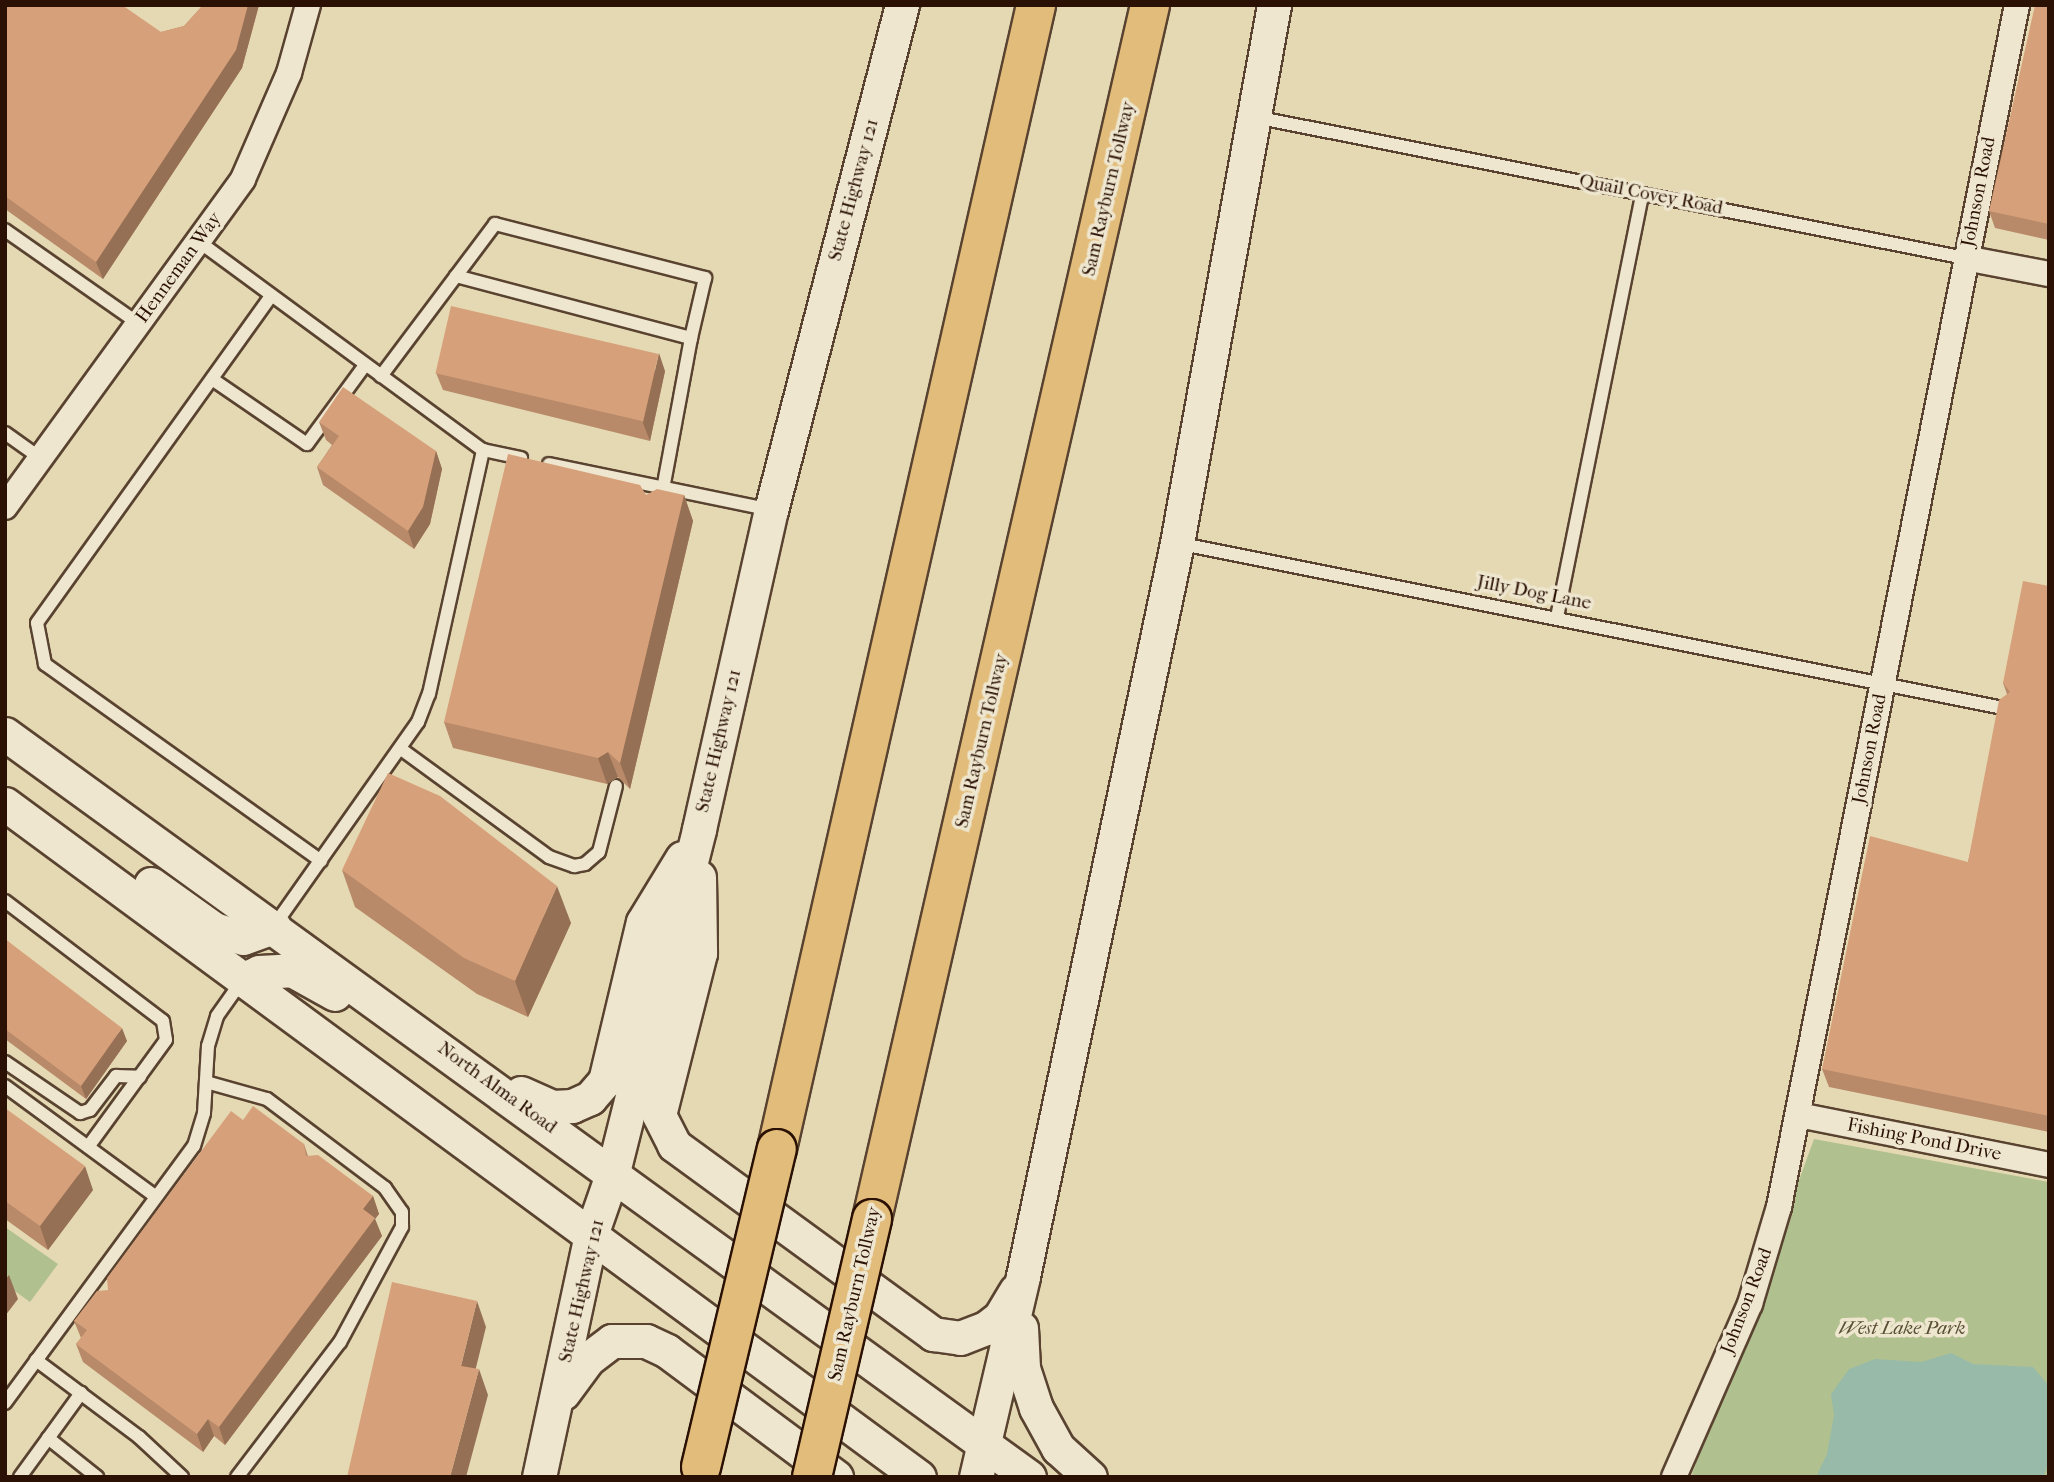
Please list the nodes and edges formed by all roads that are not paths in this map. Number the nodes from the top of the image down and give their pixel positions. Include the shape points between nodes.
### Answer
1 (308, 5) edge
2 (902, 5) edge
3 (1021, 5) edge
4 (1036, 5) edge
5 (1274, 5) edge
6 (2017, 5) edge
7 (1150, 14) edge
8 (1253, 117) junction
9 (1009, 134) junction
10 (1642, 194) junction
11 (5, 230) edge
12 (198, 241) junction
13 (1965, 258) junction
14 (2049, 274) edge
15 (456, 276) junction
16 (271, 296) junction
17 (138, 323) junction
18 (691, 338) junction
19 (365, 365) junction
20 (381, 376) junction
21 (212, 379) junction
22 (5, 433) edge
23 (483, 450) junction
24 (40, 458) junction
25 (663, 488) junction
26 (5, 507) edge
27 (771, 510) junction
28 (658, 513) edge
29 (1177, 543) junction
30 (1557, 617) junction
31 (1883, 681) junction
32 (2008, 709) edge
33 (5, 734) edge
34 (401, 749) junction
35 (615, 786) edge
36 (5, 804) edge
37 (699, 829) junction
38 (71, 853) junction
39 (321, 861) junction
40 (5, 901) edge
41 (274, 927) junction
42 (242, 979) junction
43 (388, 1009) junction
44 (5, 1062) edge
45 (141, 1077) junction
46 (484, 1079) junction
47 (206, 1082) junction
48 (5, 1086) edge
49 (1799, 1115) junction
50 (88, 1147) junction
51 (2049, 1165) edge
52 (613, 1172) junction
53 (156, 1197) junction
54 (591, 1235) junction
55 (1023, 1276) junction
56 (36, 1360) junction
57 (81, 1393) junction
58 (558, 1401) junction
59 (5, 1403) edge
60 (48, 1438) junction
61 (981, 1461) edge
62 (700, 1472) edge
63 (20, 1477) edge
64 (97, 1477) edge
65 (182, 1477) edge
66 (237, 1477) edge
67 (539, 1477) edge
68 (812, 1477) edge
69 (836, 1477) edge
70 (919, 1477) edge
71 (1030, 1477) edge
72 (1090, 1477) edge
73 (1674, 1477) edge

1 - 12 street, Henneman Way via 289,73 243,179
2 - 27 main road, State Highway 121
3 - 9 highway
4 - 9 highway
5 - 8 main road
6 - 13 street, Johnson Road
7 - 68 highway, Sam Rayburn Tollway, bridge
8 - 10 lane, Quail Covey Road
8 - 29 main road
9 - 62 highway, bridge
10 - 13 lane, Quail Covey Road
10 - 30 lane
11 - 17 lane
12 - 16 lane
12 - 17 street, Henneman Way
13 - 14 street, Quail Covey Road
13 - 31 street, Johnson Road
15 - 18 lane
15 - 18 lane via 495,224 705,278
15 - 20 lane
16 - 19 lane
16 - 21 lane
17 - 24 street, Henneman Way
18 - 25 lane
19 - 20 lane
19 - 21 lane via 307,444
20 - 23 lane
21 - 39 lane via 37,623 46,664
22 - 24 lane
23 - 25 lane
23 - 34 lane via 429,694
24 - 26 street, Henneman Way
25 - 27 lane
25 - 28 lane
27 - 37 main road, State Highway 121
29 - 30 lane, Jilly Dog Lane
29 - 55 main road
30 - 31 lane, Jilly Dog Lane
31 - 32 lane, Jilly Dog Lane
31 - 49 street, Johnson Road
33 - 41 main road, North Alma Road
34 - 35 lane via 549,857 574,866 585,864 599,852
34 - 39 lane
36 - 38 main road
37 - 46 main road via 643,922 605,1081 590,1098 572,1106 553,1107
37 - 52 main road, State Highway 121
37 - 55 main road via 700,953 659,1115 674,1145 933,1334 960,1338 986,1328 1000,1317
38 - 41 main road via 137,874 214,929 243,938
38 - 42 main road
39 - 41 lane
40 - 45 lane via 163,1021 166,1040
41 - 43 main road, North Alma Road
42 - 43 main road via 260,972 292,970 357,1008 373,1013
42 - 47 lane via 217,1016 208,1046
42 - 54 main road
43 - 46 main road, North Alma Road
44 - 45 lane via 79,1113 90,1110 116,1076
45 - 50 lane
46 - 52 main road, North Alma Road
47 - 53 lane via 204,1113 194,1146
47 - 66 lane via 267,1099 329,1153 397,1198 402,1227 340,1342
48 - 50 lane
49 - 51 street, Fishing Pond Drive
49 - 73 street, Johnson Road via 1761,1273
50 - 53 lane
52 - 54 main road, State Highway 121
52 - 61 main road, North Alma Road
53 - 56 lane via 94,1292
54 - 58 main road, State Highway 121
54 - 70 main road
55 - 61 main road
55 - 72 main road via 1023,1368 1059,1448
56 - 57 lane
56 - 59 lane
57 - 60 lane
57 - 65 lane
58 - 67 main road, State Highway 121
58 - 69 main road via 588,1359 612,1341 646,1341 667,1351
60 - 63 lane
60 - 64 lane
61 - 71 main road, North Alma Road

